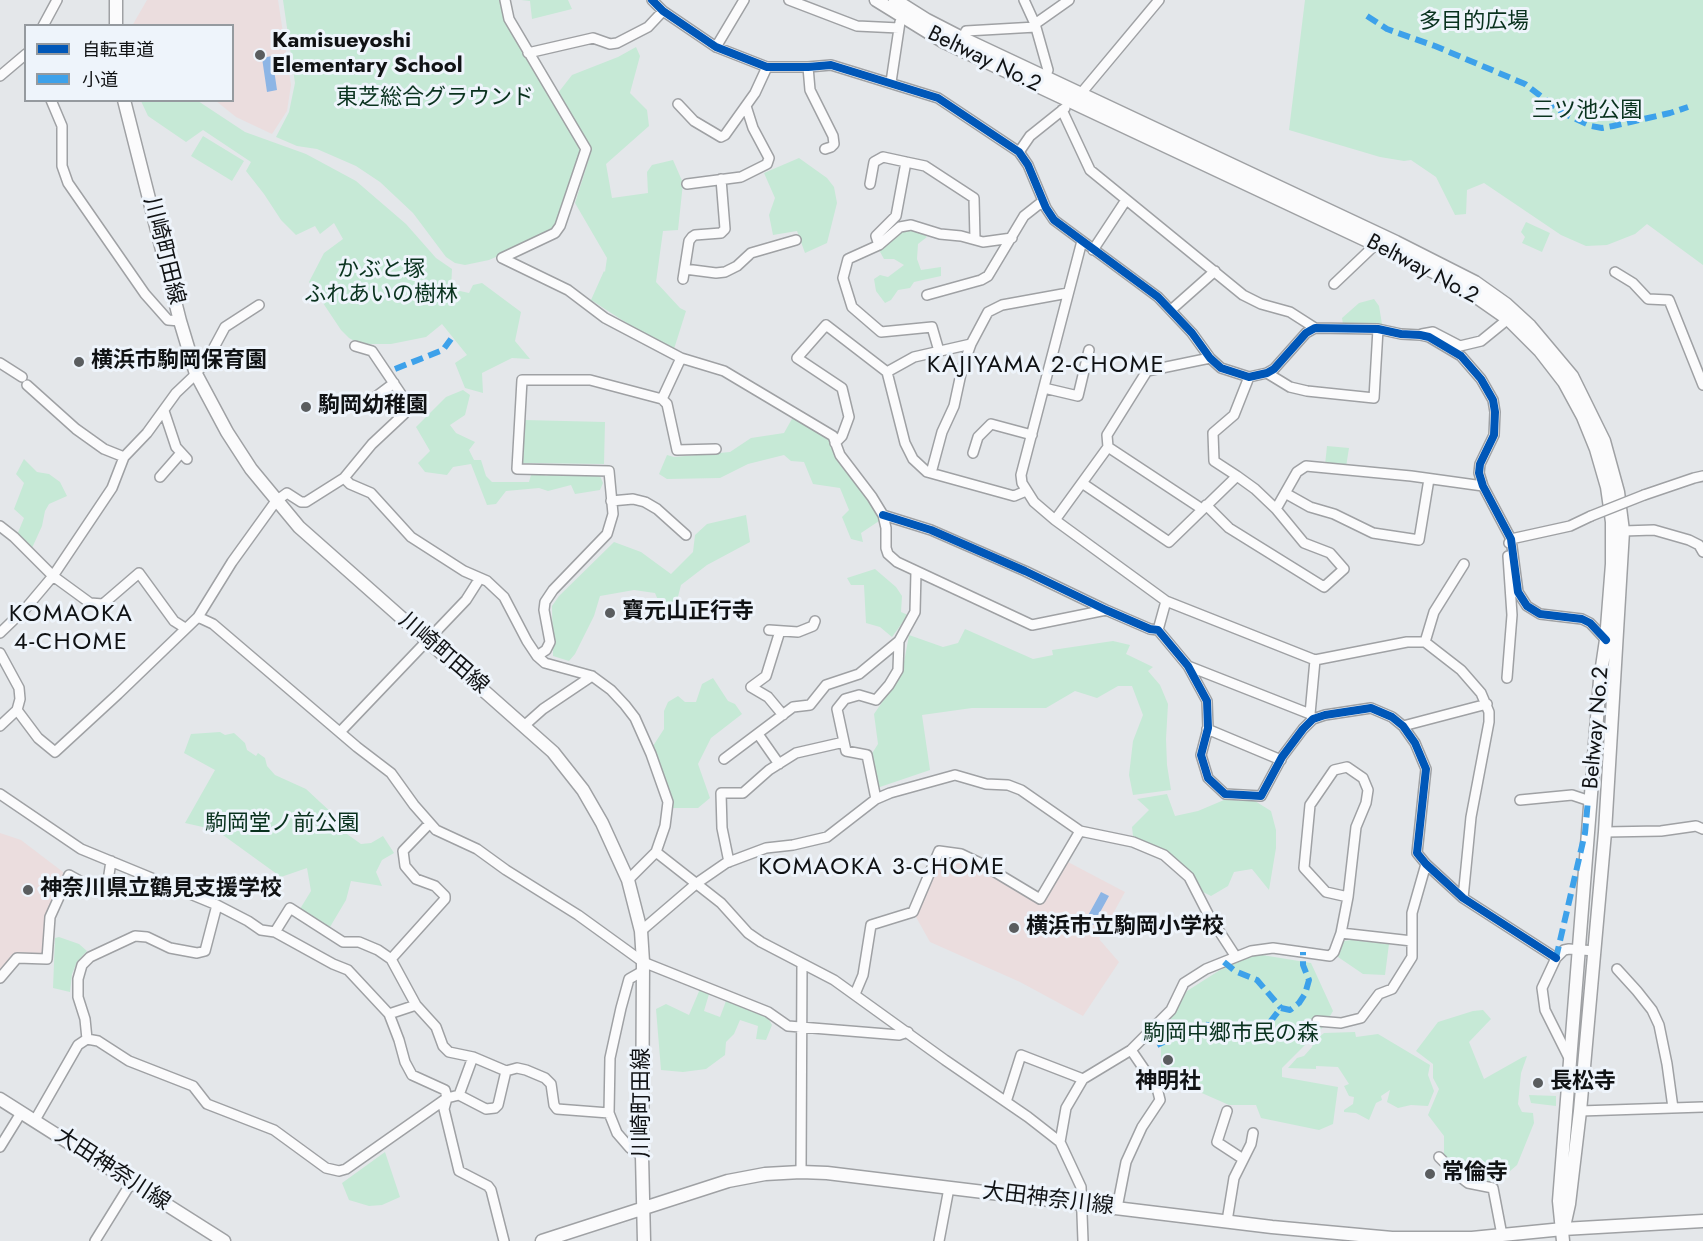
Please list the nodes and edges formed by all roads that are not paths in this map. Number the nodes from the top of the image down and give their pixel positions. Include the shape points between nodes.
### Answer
1 (57, 0) edge
2 (116, 0) edge
3 (505, 0) edge
4 (652, 0) edge
5 (744, 0) edge
6 (789, 0) edge
7 (876, 0) edge
8 (1024, 0) edge
9 (1069, 0) edge
10 (1159, 0) edge
11 (900, 10) edge
12 (663, 11) junction
13 (44, 24) edge
14 (116, 24) edge
15 (1035, 25) junction
16 (960, 43) junction
17 (716, 47) junction
18 (528, 53) junction
19 (24, 56) edge
20 (767, 67) junction
21 (808, 67) junction
22 (0, 76) edge
23 (1045, 77) junction
24 (891, 82) junction
25 (1081, 94) junction
26 (52, 102) edge
27 (125, 102) edge
28 (678, 104) dead end
29 (746, 106) junction
30 (1067, 106) junction
31 (825, 148) dead end
32 (1019, 152) junction
33 (906, 162) junction
34 (721, 179) junction
35 (870, 183) dead end
36 (687, 184) dead end
37 (1126, 200) junction
38 (1043, 201) junction
39 (1012, 238) junction
40 (975, 239) junction
41 (796, 240) dead end
42 (1082, 242) junction
43 (879, 245) junction
44 (1375, 245) junction
45 (1093, 250) junction
46 (1215, 271) junction
47 (1615, 272) dead end
48 (1334, 284) dead end
49 (1068, 293) junction
50 (927, 295) dead end
51 (259, 305) dead end
52 (1171, 310) junction
53 (1508, 319) junction
54 (180, 321) junction
55 (1315, 328) junction
56 (1378, 329) junction
57 (1420, 335) junction
58 (971, 344) junction
59 (355, 346) dead end
60 (1089, 350) dead end
61 (939, 351) junction
62 (681, 358) junction
63 (1210, 358) junction
64 (0, 363) edge
65 (887, 372) junction
66 (1267, 373) junction
67 (196, 374) junction
68 (1249, 377) junction
69 (394, 383) junction
70 (1703, 385) edge
71 (1044, 388) junction
72 (1374, 398) junction
73 (662, 399) junction
74 (1386, 400) dead end
75 (363, 407) dead end
76 (164, 411) junction
77 (1032, 435) junction
78 (836, 443) junction
79 (1108, 447) junction
80 (716, 448) dead end
81 (973, 453) dead end
82 (124, 458) junction
83 (931, 473) junction
84 (1237, 476) junction
85 (1703, 476) edge
86 (160, 477) dead end
87 (344, 478) junction
88 (1429, 479) junction
89 (1082, 483) junction
90 (1483, 486) junction
91 (1026, 491) junction
92 (1285, 493) junction
93 (276, 501) junction
94 (611, 501) junction
95 (1204, 507) junction
96 (1276, 509) junction
97 (883, 515) junction
98 (1055, 520) junction
99 (0, 526) edge
100 (1623, 531) junction
101 (686, 535) dead end
102 (1512, 539) junction
103 (1703, 552) edge
104 (1464, 564) dead end
105 (916, 572) junction
106 (53, 576) junction
107 (480, 578) junction
108 (1166, 601) junction
109 (1106, 610) junction
110 (198, 617) junction
111 (815, 621) dead end
112 (185, 628) junction
113 (769, 630) dead end
114 (1158, 630) junction
115 (780, 632) junction
116 (0, 633) edge
117 (1606, 640) junction
118 (428, 641) junction
119 (899, 641) junction
120 (1425, 642) junction
121 (0, 653) edge
122 (537, 656) junction
123 (1315, 660) junction
124 (1188, 666) junction
125 (592, 676) junction
126 (1507, 678) dead end
127 (1487, 704) junction
128 (17, 710) junction
129 (783, 715) junction
130 (1312, 717) junction
131 (525, 725) junction
132 (0, 726) edge
133 (1403, 726) junction
134 (1208, 729) junction
135 (340, 732) junction
136 (758, 734) junction
137 (844, 742) junction
138 (724, 759) dead end
139 (1281, 760) junction
140 (779, 764) junction
141 (0, 794) edge
142 (876, 799) junction
143 (1520, 800) dead end
144 (1590, 801) junction
145 (429, 824) junction
146 (1703, 829) edge
147 (1080, 831) junction
148 (1605, 832) junction
149 (656, 852) junction
150 (111, 861) junction
151 (729, 862) junction
152 (1426, 864) junction
153 (628, 880) junction
154 (697, 882) junction
155 (1348, 897) junction
156 (1463, 897) junction
157 (217, 905) junction
158 (641, 931) junction
159 (274, 932) junction
160 (1341, 933) junction
161 (1412, 941) junction
162 (1579, 950) junction
163 (1595, 951) junction
164 (1236, 957) junction
165 (1556, 958) junction
166 (391, 959) junction
167 (802, 964) junction
168 (643, 967) junction
169 (1617, 969) dead end
170 (0, 978) edge
171 (855, 994) junction
172 (416, 1005) junction
173 (389, 1014) junction
174 (1317, 1021) dead end
175 (801, 1029) junction
176 (908, 1032) junction
177 (87, 1040) junction
178 (1131, 1050) junction
179 (473, 1057) junction
180 (1570, 1060) junction
181 (506, 1071) junction
182 (1083, 1079) junction
183 (459, 1095) junction
184 (447, 1098) junction
185 (0, 1099) edge
186 (1005, 1102) junction
187 (1703, 1107) edge
188 (1673, 1108) junction
189 (1227, 1111) dead end
190 (1580, 1111) junction
191 (21, 1113) junction
192 (609, 1113) junction
193 (34, 1120) junction
194 (1253, 1133) dead end
195 (1060, 1142) junction
196 (0, 1147) edge
197 (642, 1156) junction
198 (1439, 1156) dead end
199 (1243, 1159) junction
200 (801, 1172) junction
201 (131, 1183) junction
202 (949, 1188) junction
203 (1081, 1204) junction
204 (644, 1207) junction
205 (1117, 1209) junction
206 (1227, 1221) junction
207 (1703, 1221) edge
208 (1298, 1235) edge
209 (1502, 1235) junction
210 (1563, 1235) edge
211 (95, 1241) edge
212 (224, 1241) edge
213 (504, 1241) edge
214 (542, 1241) edge
215 (644, 1241) edge
216 (939, 1241) edge
217 (1083, 1241) edge

1 - 13 street
2 - 14 main road
3 - 18 street via 509,19
4 - 12 street
5 - 17 street
6 - 11 street via 858,26
7 - 11 main road, Beltway No.2
8 - 15 street
9 - 15 street
10 - 25 street
11 - 16 main road, Beltway No.2
11 - 24 street
12 - 17 street
12 - 18 street via 648,27 616,43 593,38
15 - 16 street via 966,31
15 - 23 street via 1048,70
16 - 23 main road, Beltway No.2
16 - 30 main road, Beltway No.2
17 - 20 street
18 - 62 street via 586,149 555,233 502,258 568,290 605,318
19 - 22 street
20 - 21 street
20 - 29 street
21 - 24 street via 831,64
21 - 31 street via 810,90 833,136 834,144
23 - 25 main road, Beltway No.2
24 - 32 street via 938,98
25 - 30 street
25 - 100 main road, Beltway No.2 via 1396,242 1475,282 1506,304 1555,353 1577,386 1607,448
26 - 54 street via 62,126 62,166 68,183 145,294 168,320
27 - 54 main road, 川崎町田線
28 - 29 street via 688,117 721,137
29 - 34 street via 769,158 767,164 741,177
30 - 32 street via 1030,136
30 - 37 street via 1090,170
30 - 44 main road, Beltway No.2
32 - 38 street
33 - 35 street via 883,157 874,162
33 - 40 street via 925,166 974,198
33 - 43 street via 896,216 876,236
34 - 36 street
34 - 41 street via 724,229 721,233 692,237 684,274 725,272 751,253
37 - 45 street
37 - 46 street
38 - 39 street via 1024,216
38 - 42 street via 1058,225
39 - 40 street via 983,242
39 - 50 street via 988,276
40 - 43 street via 910,225 900,227
42 - 45 street
42 - 49 street
43 - 61 street via 849,260 843,278 852,307 881,332 932,327
44 - 48 street
44 - 53 main road, Beltway No.2 via 1455,282
45 - 52 street
46 - 52 street
46 - 55 street via 1249,298 1290,312
47 - 70 street via 1648,299 1669,300
49 - 58 street via 995,308 988,312
49 - 71 street
51 - 67 street via 225,327
52 - 63 street
53 - 57 street via 1481,341 1460,346 1433,332
53 - 117 main road, Beltway No.2 via 1564,382 1596,450 1612,522
54 - 67 main road, 川崎町田線
55 - 56 street
55 - 66 street
56 - 57 street
56 - 72 street
57 - 90 street via 1461,356 1482,379 1492,400 1494,435 1480,464
58 - 61 street
58 - 83 street
59 - 69 street via 372,351
60 - 71 street via 1078,396
61 - 65 street via 914,357
62 - 73 street
62 - 78 street via 724,371 833,436
63 - 68 street via 1221,368
63 - 79 street via 1147,371 1107,435
64 - 82 street via 76,429
65 - 78 street via 826,325 797,358 842,388 849,417
65 - 83 street via 905,443 913,459
66 - 68 street
66 - 72 street via 1290,387 1307,391
67 - 76 street
67 - 93 main road, 川崎町田線 via 227,432
68 - 84 street via 1234,415 1213,434 1214,461
69 - 75 street
69 - 87 street via 405,400 404,414
71 - 77 street
72 - 74 street
73 - 80 street via 667,404 677,450
73 - 94 street via 590,380 522,380 517,469 609,471
76 - 82 street
76 - 86 street via 170,432 184,456
77 - 81 street via 991,424 978,436
77 - 91 street via 1021,475
78 - 97 street via 840,455
79 - 89 street
79 - 95 street
82 - 106 street via 112,488
83 - 91 street via 1014,496
84 - 95 street
84 - 96 street
85 - 102 street, bridge via 1570,526
87 - 93 street via 306,502 287,493
87 - 107 street via 371,493 411,537
88 - 90 street
88 - 92 street via 1306,466 1297,472
88 - 92 street via 1419,540 1373,533
89 - 95 street via 1169,542
89 - 98 street
90 - 102 street
91 - 98 street
92 - 96 street
93 - 110 street
93 - 118 main road, 川崎町田線 via 299,527
94 - 101 street via 645,502
94 - 122 street via 613,514 607,534 545,602 550,642
95 - 96 street via 1229,528 1324,587 1344,569 1330,553 1304,543
97 - 105 street via 888,554
97 - 109 street via 931,530
98 - 108 street
99 - 106 street
100 - 103 street via 1653,530 1689,540
100 - 148 main road, Beltway No.2
102 - 117 street via 1518,592 1527,606 1540,614 1582,619
102 - 126 street via 1507,546 1512,615
104 - 120 street via 1434,612
105 - 109 street via 1032,625
105 - 119 street via 915,612
106 - 112 street via 90,603 103,604 139,573 174,621
106 - 116 street
107 - 118 street via 466,600
107 - 122 street via 504,597
108 - 114 street
108 - 123 street
109 - 114 street
110 - 112 street
110 - 135 street via 213,624
111 - 115 street via 813,626 798,632
112 - 128 street via 55,752 38,738
113 - 115 street
114 - 124 street
115 - 129 street via 766,676 751,687 768,697
117 - 144 main road, Beltway No.2
118 - 131 main road, 川崎町田線
118 - 135 street
119 - 129 street via 859,674 826,685 810,705 793,706
119 - 137 street via 898,670 876,700 858,695 845,699 837,709
120 - 123 street
120 - 127 street via 1466,675
121 - 128 street via 19,688
122 - 125 street via 545,663
123 - 130 street
124 - 130 street
124 - 134 street via 1207,701
125 - 131 street
125 - 149 street via 611,690 634,718 663,784 668,802
127 - 133 street
127 - 156 street via 1489,722 1470,817
128 - 132 street
129 - 136 street
130 - 133 street via 1371,708
130 - 139 street
131 - 153 main road, 川崎町田線 via 583,790
133 - 152 street via 1426,769 1417,853
134 - 139 street
134 - 139 street via 1201,755 1208,778 1225,794 1261,796
135 - 145 street via 391,773
136 - 138 street
136 - 140 street
137 - 140 street via 796,753
137 - 142 street via 849,753 867,755
140 - 151 street via 743,793 722,793 722,828
141 - 150 street via 81,849
142 - 147 street via 955,776 1021,790
142 - 151 street via 827,837 766,848
143 - 144 street via 1572,795
144 - 162 main road, Beltway No.2
145 - 166 street via 403,850 405,866 416,879 435,886 446,899
145 - 168 street via 477,849 578,915
146 - 148 street via 1695,826
147 - 164 street via 1133,842 1164,855 1189,877
147 - 171 street via 1040,899 980,863 961,854 939,851 913,912 871,926 863,975
148 - 163 main road, Beltway No.2
149 - 153 street
149 - 154 street
150 - 157 street
150 - 170 street via 108,881 99,886 89,886 69,875 50,917 46,959 17,958
151 - 154 street
152 - 156 street
152 - 161 street via 1412,913
153 - 158 main road, 川崎町田線
154 - 158 street
154 - 167 street via 748,933
155 - 155 street via 1356,827 1368,790 1362,778 1347,767 1334,770 1310,806 1304,868 1326,892
155 - 160 street
156 - 165 street
157 - 159 street via 261,930
157 - 177 street via 205,951 170,948 135,936 90,957 82,965 78,997
158 - 168 main road, 川崎町田線
159 - 166 street via 290,908 343,942 359,942
159 - 173 street via 348,970
160 - 161 street
160 - 164 street via 1330,956 1273,948
161 - 174 street via 1412,957 1392,989 1379,994 1361,1018 1341,1023
162 - 163 street
162 - 165 street via 1564,950
162 - 180 main road, Beltway No.2
163 - 190 main road, Beltway No.2
164 - 178 street via 1184,983 1171,1010
165 - 180 street via 1542,988 1545,1010
166 - 172 street
167 - 171 street
167 - 175 street
168 - 175 street via 768,1012 788,1026
168 - 192 street via 629,979 621,1008 610,1058
168 - 197 main road, 川崎町田線
169 - 188 street via 1652,1010 1659,1025
171 - 176 street
172 - 173 street
172 - 179 street via 436,1027 449,1052
173 - 184 street via 412,1075 445,1090
175 - 176 street via 899,1035
175 - 200 street
176 - 186 street
177 - 184 street via 98,1041 129,1061 193,1086 207,1104 274,1130 335,1171 346,1169
177 - 193 street via 78,1045
178 - 182 street
178 - 205 street via 1157,1088 1160,1100 1126,1162
179 - 181 street
179 - 183 street
180 - 210 main road, Beltway No.2 via 1559,1201
181 - 183 street via 495,1108 486,1108
181 - 192 street via 517,1068 545,1078 551,1084 557,1109
182 - 186 street via 1021,1055
182 - 195 street via 1066,1108
183 - 184 street
184 - 213 street via 444,1109 459,1171 491,1190
185 - 191 main road, 大田神奈川線
186 - 195 street
187 - 188 street
188 - 190 street
189 - 199 street via 1217,1142
190 - 210 main road, Beltway No.2
191 - 193 main road, 大田神奈川線
191 - 196 street
192 - 197 street via 617,1132
193 - 201 main road, 大田神奈川線
194 - 199 street
195 - 203 street via 1081,1187
197 - 204 main road, 川崎町田線
198 - 209 street via 1468,1183 1493,1188
199 - 206 street via 1234,1178
200 - 202 main road, 大田神奈川線
200 - 204 main road, 大田神奈川線 via 728,1181
201 - 211 street
201 - 212 main road, 大田神奈川線
202 - 203 main road, 大田神奈川線
202 - 216 street
203 - 205 main road, 大田神奈川線
203 - 217 street
204 - 214 main road, 大田神奈川線
204 - 215 main road, 川崎町田線
205 - 206 main road, 大田神奈川線
206 - 208 main road, 大田神奈川線
207 - 210 main road, 大田神奈川線
208 - 209 main road, 大田神奈川線
209 - 210 main road, 大田神奈川線

